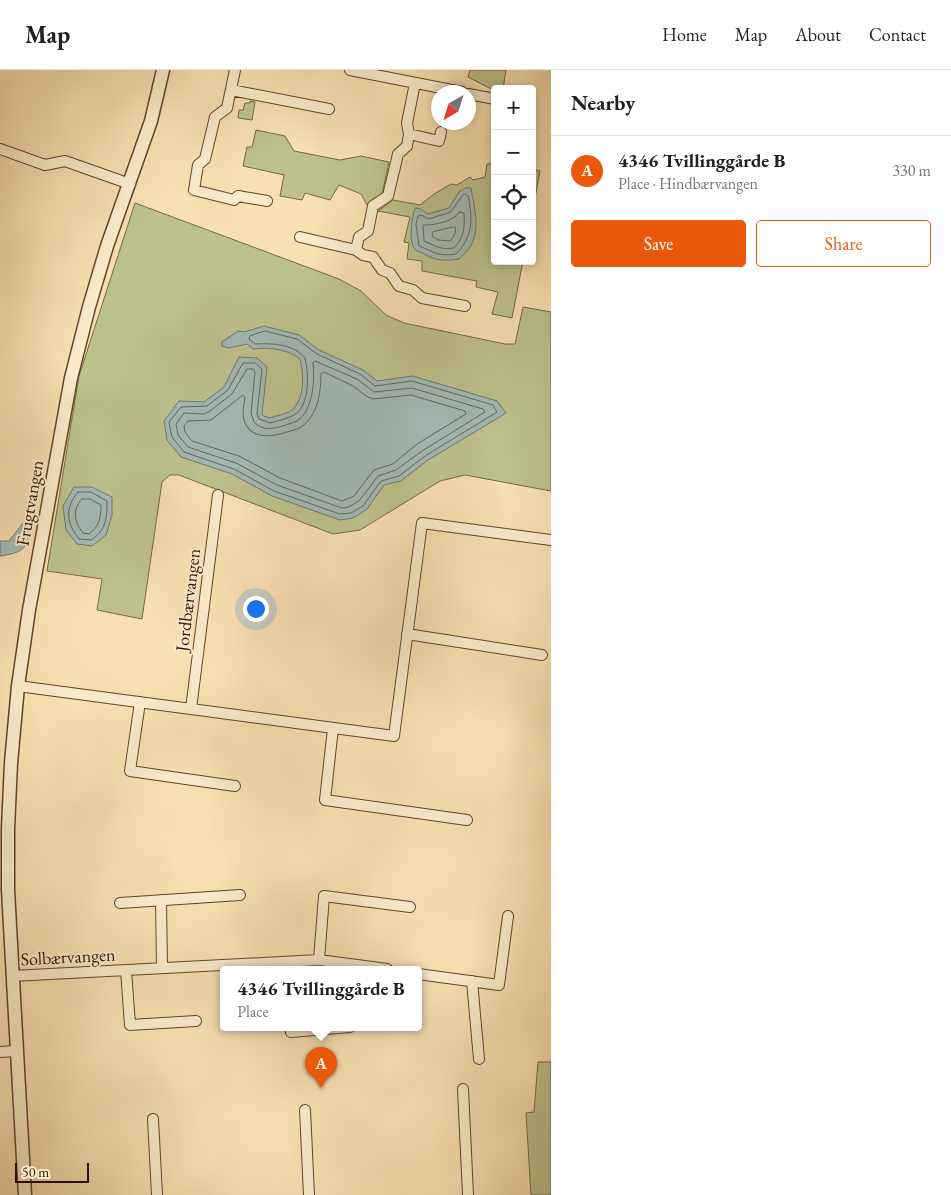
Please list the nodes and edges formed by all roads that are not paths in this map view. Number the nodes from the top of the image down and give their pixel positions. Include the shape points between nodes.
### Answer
1 (163, 70) edge
2 (235, 70) edge
3 (350, 70) edge
4 (416, 83) junction
5 (431, 86) edge
6 (231, 90) junction
7 (476, 95) edge
8 (491, 98) edge
9 (329, 109) dead end
10 (441, 132) dead end
11 (409, 134) junction
12 (0, 149) edge
13 (130, 184) junction
14 (268, 201) dead end
15 (300, 237) dead end
16 (356, 250) junction
17 (465, 306) dead end
18 (218, 495) dead end
19 (551, 540) edge
20 (408, 634) junction
21 (542, 655) dead end
22 (18, 686) junction
23 (140, 702) junction
24 (191, 709) junction
25 (332, 728) junction
26 (235, 786) dead end
27 (467, 820) dead end
28 (240, 895) dead end
29 (161, 900) junction
30 (120, 903) dead end
31 (410, 907) dead end
32 (508, 916) dead end
33 (319, 960) junction
34 (285, 965) edge
35 (244, 966) edge
36 (364, 966) edge
37 (220, 967) edge
38 (162, 968) junction
39 (126, 970) junction
40 (422, 975) edge
41 (12, 976) junction
42 (472, 981) junction
43 (196, 1021) dead end
44 (291, 1031) edge
45 (303, 1031) edge
46 (16, 1051) junction
47 (0, 1052) edge
48 (479, 1059) dead end
49 (463, 1089) dead end
50 (305, 1110) dead end
51 (153, 1119) dead end
52 (25, 1195) edge
53 (158, 1195) edge
54 (309, 1195) edge
55 (468, 1195) edge

1 - 13 street, Frugtvangen
2 - 6 street
3 - 4 street
4 - 5 street
4 - 11 street
6 - 9 street
6 - 14 street via 227,108 215,117 205,159 198,165 194,190 234,200 238,196
7 - 8 street
10 - 11 street via 439,141
11 - 16 street via 407,146 398,154 388,196 373,206 368,230 359,237
12 - 13 street via 45,165 65,161
13 - 22 street, Frugtvangen via 88,307 71,378
15 - 16 street
16 - 17 street via 373,258 382,270 390,272 399,286 414,290 422,298
18 - 24 street, Jordbærvangen
19 - 20 street via 422,523
20 - 21 street
20 - 25 street via 394,736
22 - 23 street
22 - 41 street, Frugtvangen via 10,764 8,829
23 - 24 street
23 - 26 street via 130,771
24 - 25 street
25 - 27 street via 325,800
28 - 29 street
29 - 30 street
29 - 38 street
31 - 33 street via 324,896
32 - 42 street via 499,985
33 - 34 street, Solbærvangen
33 - 36 street, Solbærvangen
34 - 35 street, Solbærvangen
37 - 38 street, Solbærvangen
38 - 39 street, Solbærvangen
39 - 41 street, Solbærvangen
39 - 43 street, Solbærvangen via 130,1025
40 - 42 street
41 - 46 street, Frugtvangen
42 - 48 street
44 - 45 street
46 - 47 street
46 - 52 street, Frugtvangen
49 - 55 street
50 - 54 street
51 - 53 street

